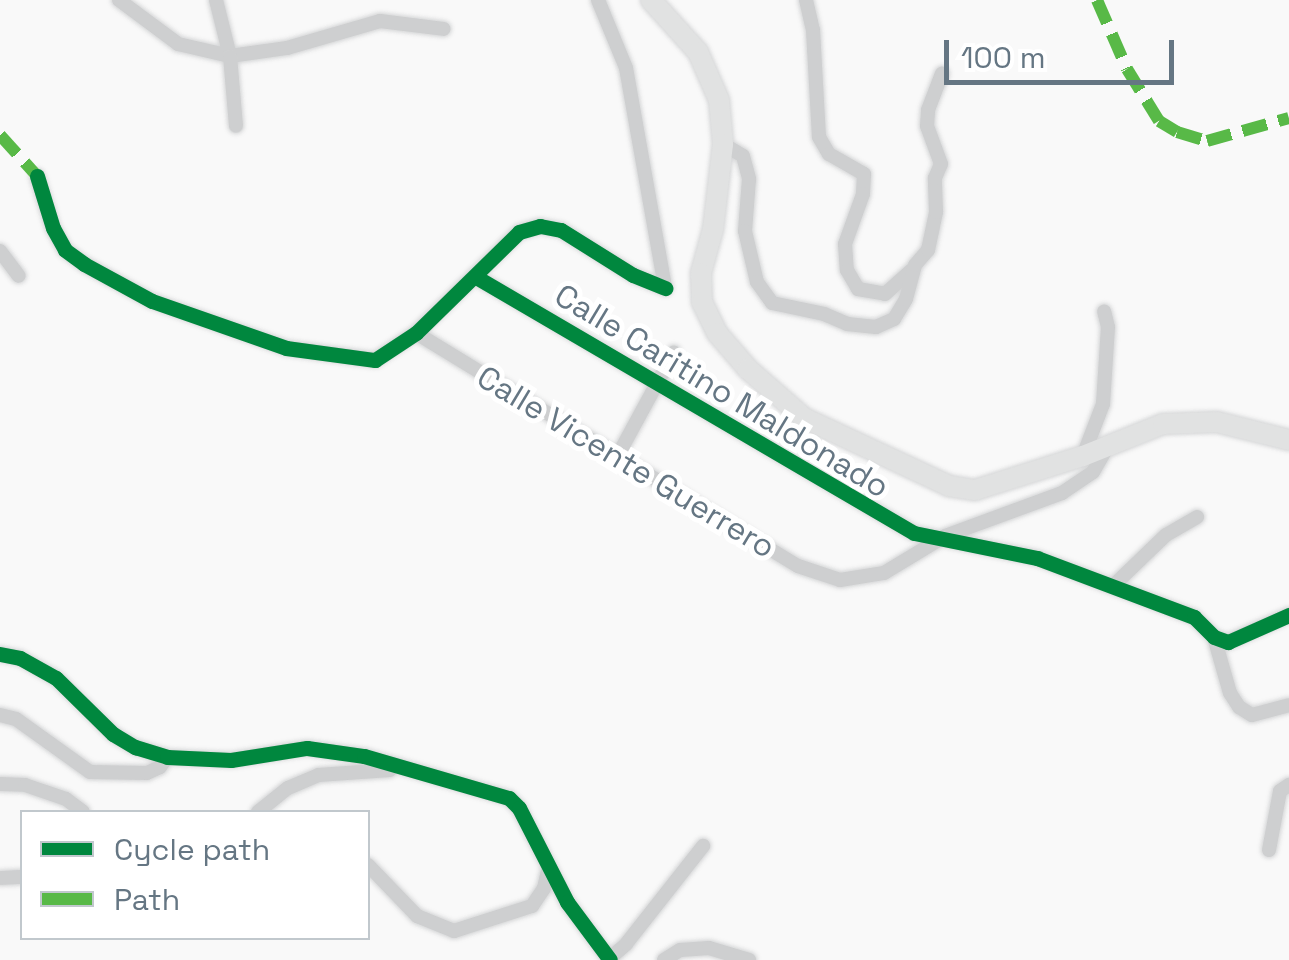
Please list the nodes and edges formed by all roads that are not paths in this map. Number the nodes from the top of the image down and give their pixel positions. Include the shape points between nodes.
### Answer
1 (120, 0) edge
2 (216, 0) edge
3 (598, 0) edge
4 (651, 0) edge
5 (806, 0) edge
6 (444, 29) dead end
7 (230, 56) junction
8 (942, 74) dead end
9 (236, 126) dead end
10 (723, 144) junction
11 (38, 176) dead end
12 (0, 251) edge
13 (915, 265) junction
14 (20, 276) dead end
15 (476, 278) junction
16 (1104, 310) dead end
17 (416, 334) junction
18 (674, 352) dead end
19 (658, 384) junction
20 (1289, 440) edge
21 (1109, 444) junction
22 (1083, 456) junction
23 (617, 457) junction
24 (1196, 517) dead end
25 (945, 536) junction
26 (1114, 584) junction
27 (1289, 615) edge
28 (1214, 637) junction
29 (0, 654) edge
30 (1289, 705) edge
31 (0, 715) edge
32 (167, 756) junction
33 (407, 771) junction
34 (0, 784) edge
35 (1289, 785) edge
36 (80, 810) edge
37 (260, 810) edge
38 (703, 846) dead end
39 (1269, 850) dead end
40 (370, 866) edge
41 (550, 867) junction
42 (609, 960) edge
43 (664, 960) edge
44 (749, 960) edge

1 - 7 street via 178,44
2 - 7 street
3 - 15 street via 626,68 665,288 561,230 540,226 520,232
4 - 10 main road via 712,76
5 - 13 street via 819,137 829,154 864,174 845,244 846,270 858,289 885,294
6 - 7 street via 380,21
7 - 9 street
8 - 13 street via 927,126 940,152 936,212 928,250
10 - 13 street via 743,156 749,179 746,231 757,282 772,303 876,327 894,319 906,300
10 - 22 main road via 702,302 717,333 776,394 804,418 949,486 974,490
11 - 17 street via 65,250 110,282 286,348 375,360
12 - 14 street
15 - 17 street
15 - 19 street, Calle Caritino Maldonado
16 - 22 street via 1103,404
17 - 23 street, Calle Vicente Guerrero
18 - 19 street
19 - 23 street
19 - 25 street, Calle Caritino Maldonado via 895,525
20 - 21 main road via 1217,422 1163,424
21 - 22 main road
21 - 25 street via 1093,472 1062,493
23 - 25 street, Calle Vicente Guerrero via 798,566 840,580 884,573
24 - 26 street via 1166,535
25 - 26 street, Calle Caritino Maldonado
26 - 28 street, Calle Caritino Maldonado via 1194,617
27 - 28 street via 1240,640
28 - 30 street via 1239,707 1252,715
29 - 32 street via 56,678 113,734
31 - 32 street via 16,719 90,772 147,773
32 - 33 street via 231,760 307,748
33 - 37 street via 318,774
33 - 41 street via 509,798
34 - 36 street via 25,785
35 - 39 street via 1280,791
38 - 42 street
40 - 41 street via 418,916 454,932 532,906
41 - 42 street
43 - 44 street via 680,950 709,948

